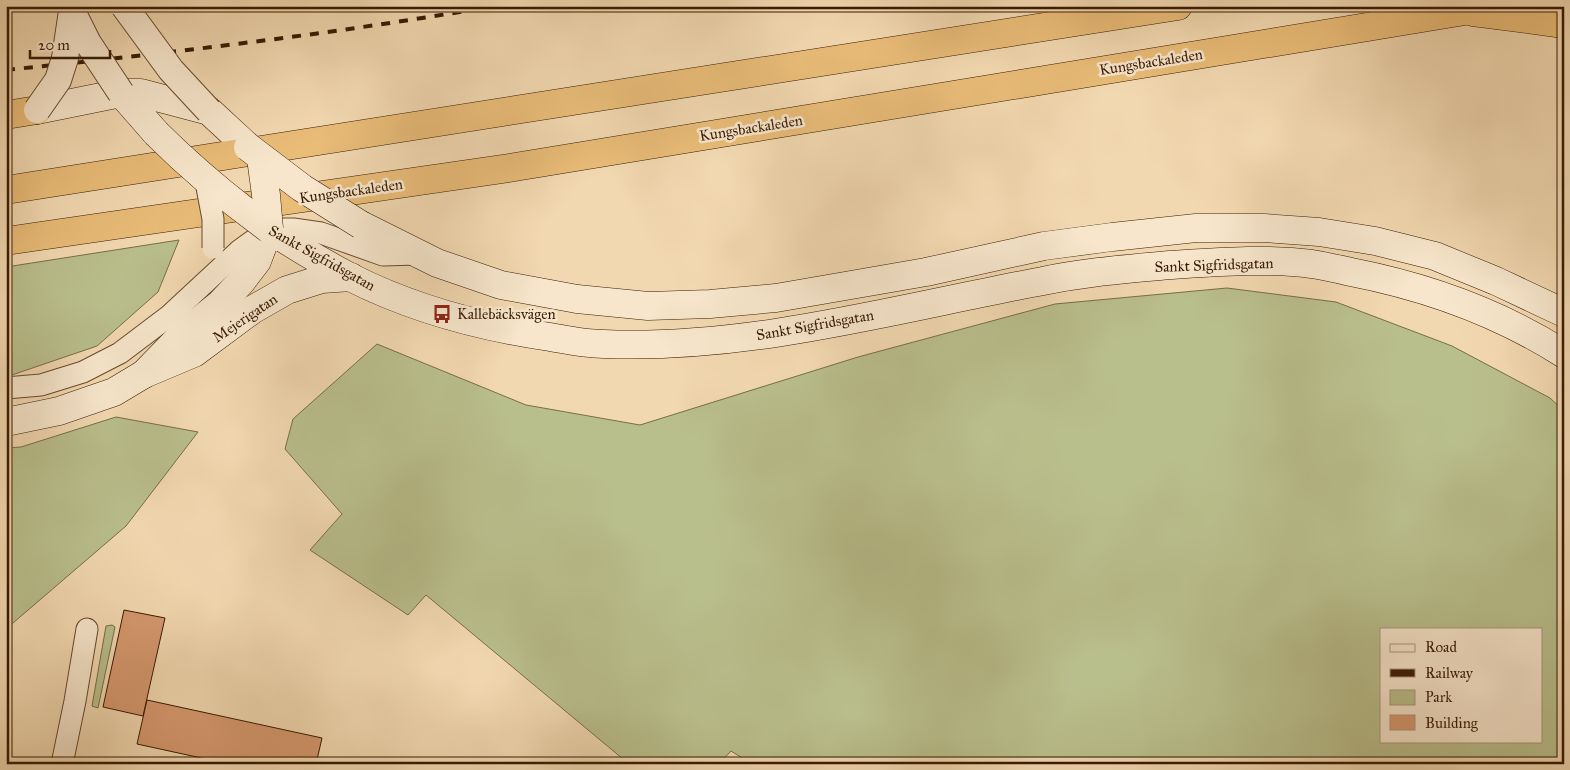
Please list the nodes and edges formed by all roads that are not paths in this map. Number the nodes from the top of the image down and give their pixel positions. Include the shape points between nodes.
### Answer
1 (124, 6) edge
2 (1178, 6) edge
3 (1495, 6) edge
4 (1464, 11) junction
5 (1564, 24) edge
6 (121, 93) junction
7 (37, 110) junction
8 (208, 111) junction
9 (6, 115) edge
10 (261, 158) junction
11 (206, 182) junction
12 (6, 190) edge
13 (266, 237) junction
14 (6, 241) edge
15 (417, 254) junction
16 (351, 277) junction
17 (204, 284) junction
18 (1564, 313) edge
19 (1564, 354) edge
20 (144, 374) junction
21 (6, 388) edge
22 (6, 422) edge
23 (88, 629) dead end
24 (62, 764) edge

1 - 8 street, bridge
2 - 12 highway
3 - 4 highway, Kungsbackaleden
4 - 5 highway
4 - 14 highway, Kungsbackaleden via 509,168
6 - 7 main road
6 - 7 street, Sankt Sigfridsgatan, bridge via 88,43 72,11 66,58 58,80
6 - 8 main road via 141,93
6 - 11 main road, Sankt Sigfridsgatan, bridge
7 - 9 highway
8 - 10 main road, bridge
10 - 13 main road, Mejerigatan, bridge via 266,195
10 - 15 main road, bridge via 360,225
11 - 13 main road, Sankt Sigfridsgatan, bridge
11 - 17 street, bridge via 213,219 213,248
13 - 15 street via 293,229 321,233 383,255
13 - 16 main road, Sankt Sigfridsgatan
13 - 17 street
13 - 20 main road, Mejerigatan via 256,261 241,282
15 - 18 main road via 501,285 577,299 648,306 776,298 926,272 1044,246 1112,237 1196,228 1264,228 1375,241 1435,256
16 - 19 main road, Sankt Sigfridsgatan via 442,314 506,331 599,344 649,345 780,333 1047,280 1114,270 1260,260 1312,264 1421,288 1483,310
16 - 20 main road, Mejerigatan via 322,279 287,290 252,310 194,353
17 - 21 street via 169,316 120,353 74,375 41,385
20 - 22 main road, Mejerigatan via 114,392 59,412
23 - 24 street

